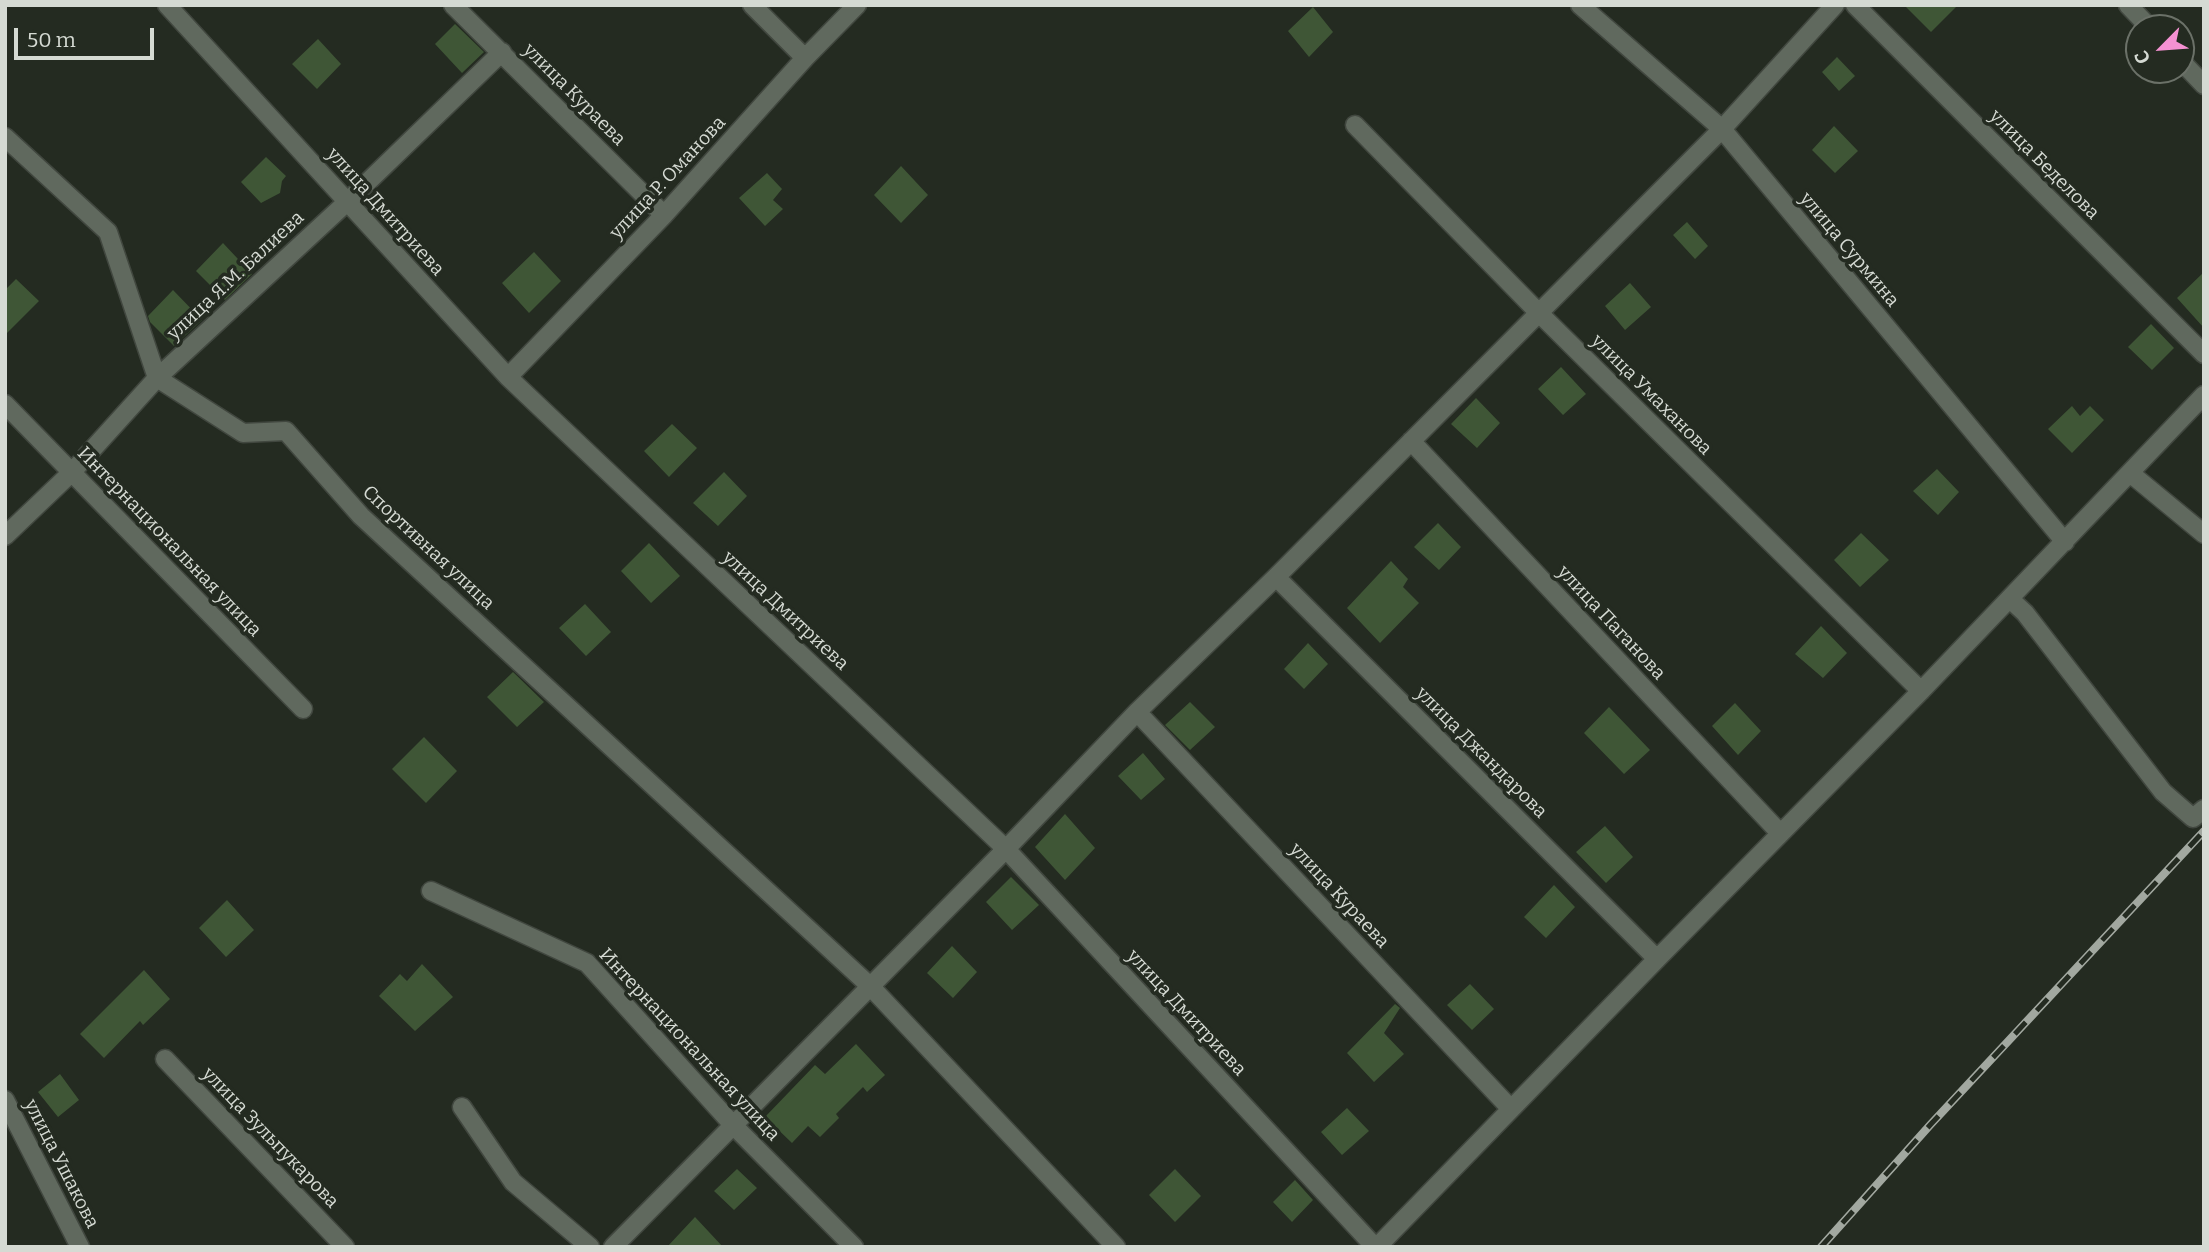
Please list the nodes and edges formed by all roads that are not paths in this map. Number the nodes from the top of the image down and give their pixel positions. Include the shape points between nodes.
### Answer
1 (167, 5) edge
2 (453, 5) edge
3 (752, 5) edge
4 (857, 5) edge
5 (1580, 5) edge
6 (1835, 5) edge
7 (1855, 5) edge
8 (502, 52) junction
9 (805, 58) junction
10 (1355, 125) dead end
11 (1721, 129) junction
12 (5, 136) edge
13 (347, 202) junction
14 (664, 215) junction
15 (1539, 313) junction
16 (2204, 354) edge
17 (508, 377) junction
18 (157, 378) junction
19 (2204, 395) edge
20 (5, 404) edge
21 (1411, 442) junction
22 (72, 472) junction
23 (2130, 473) junction
24 (2204, 534) edge
25 (5, 536) edge
26 (2065, 542) junction
27 (1276, 577) junction
28 (2010, 599) junction
29 (1921, 691) junction
30 (303, 709) dead end
31 (1137, 712) junction
32 (2204, 809) edge
33 (1780, 834) junction
34 (1006, 849) junction
35 (431, 891) dead end
36 (1657, 959) junction
37 (870, 986) junction
38 (165, 1059) dead end
39 (5, 1100) edge
40 (463, 1107) dead end
41 (1511, 1109) junction
42 (733, 1125) junction
43 (80, 1247) edge
44 (345, 1247) edge
45 (590, 1247) edge
46 (613, 1247) edge
47 (854, 1247) edge
48 (1116, 1247) edge
49 (1376, 1247) edge

1 - 13 street, улица Дмитриева
2 - 8 street, улица Кураева
3 - 9 street
4 - 9 street, улица Р. Оманова
5 - 11 street, улица Сурмина
6 - 11 street
7 - 16 street, улица Беделова
8 - 13 street, улица Я.М. Балиева
8 - 14 street, улица Кураева
9 - 14 street, улица Р. Оманова
10 - 15 street, улица Умаханова
11 - 15 street
11 - 26 street, улица Сурмина
12 - 18 street via 107,232
13 - 17 street, улица Дмитриева
13 - 18 street, улица Я.М. Балиева
14 - 17 street, улица Р. Оманова
15 - 21 street
15 - 29 street, улица Умаханова
17 - 34 street, улица Дмитриева
18 - 22 street, улица Я.М. Балиева
18 - 37 street, Спортивная улица via 243,433 286,431 360,516
19 - 23 street
20 - 22 street, Интернациональная улица
21 - 27 street
21 - 33 street, улица Паганова
22 - 25 street, улица Я.М. Балиева
22 - 30 street, Интернациональная улица
23 - 24 street
23 - 26 street
26 - 28 street
27 - 31 street
27 - 36 street, улица Джандарова
28 - 29 street
28 - 32 street via 2163,792 2193,818
29 - 33 street
31 - 34 street
31 - 41 street, улица Кураева
33 - 36 street
34 - 37 street
34 - 49 street, улица Дмитриева
35 - 42 street, Интернациональная улица via 587,963
36 - 41 street
37 - 42 street
37 - 48 street
38 - 44 street, улица Зульпукарова
39 - 43 street, улица Ушакова
40 - 45 street via 513,1182
41 - 49 street
42 - 46 street
42 - 47 street, Интернациональная улица

